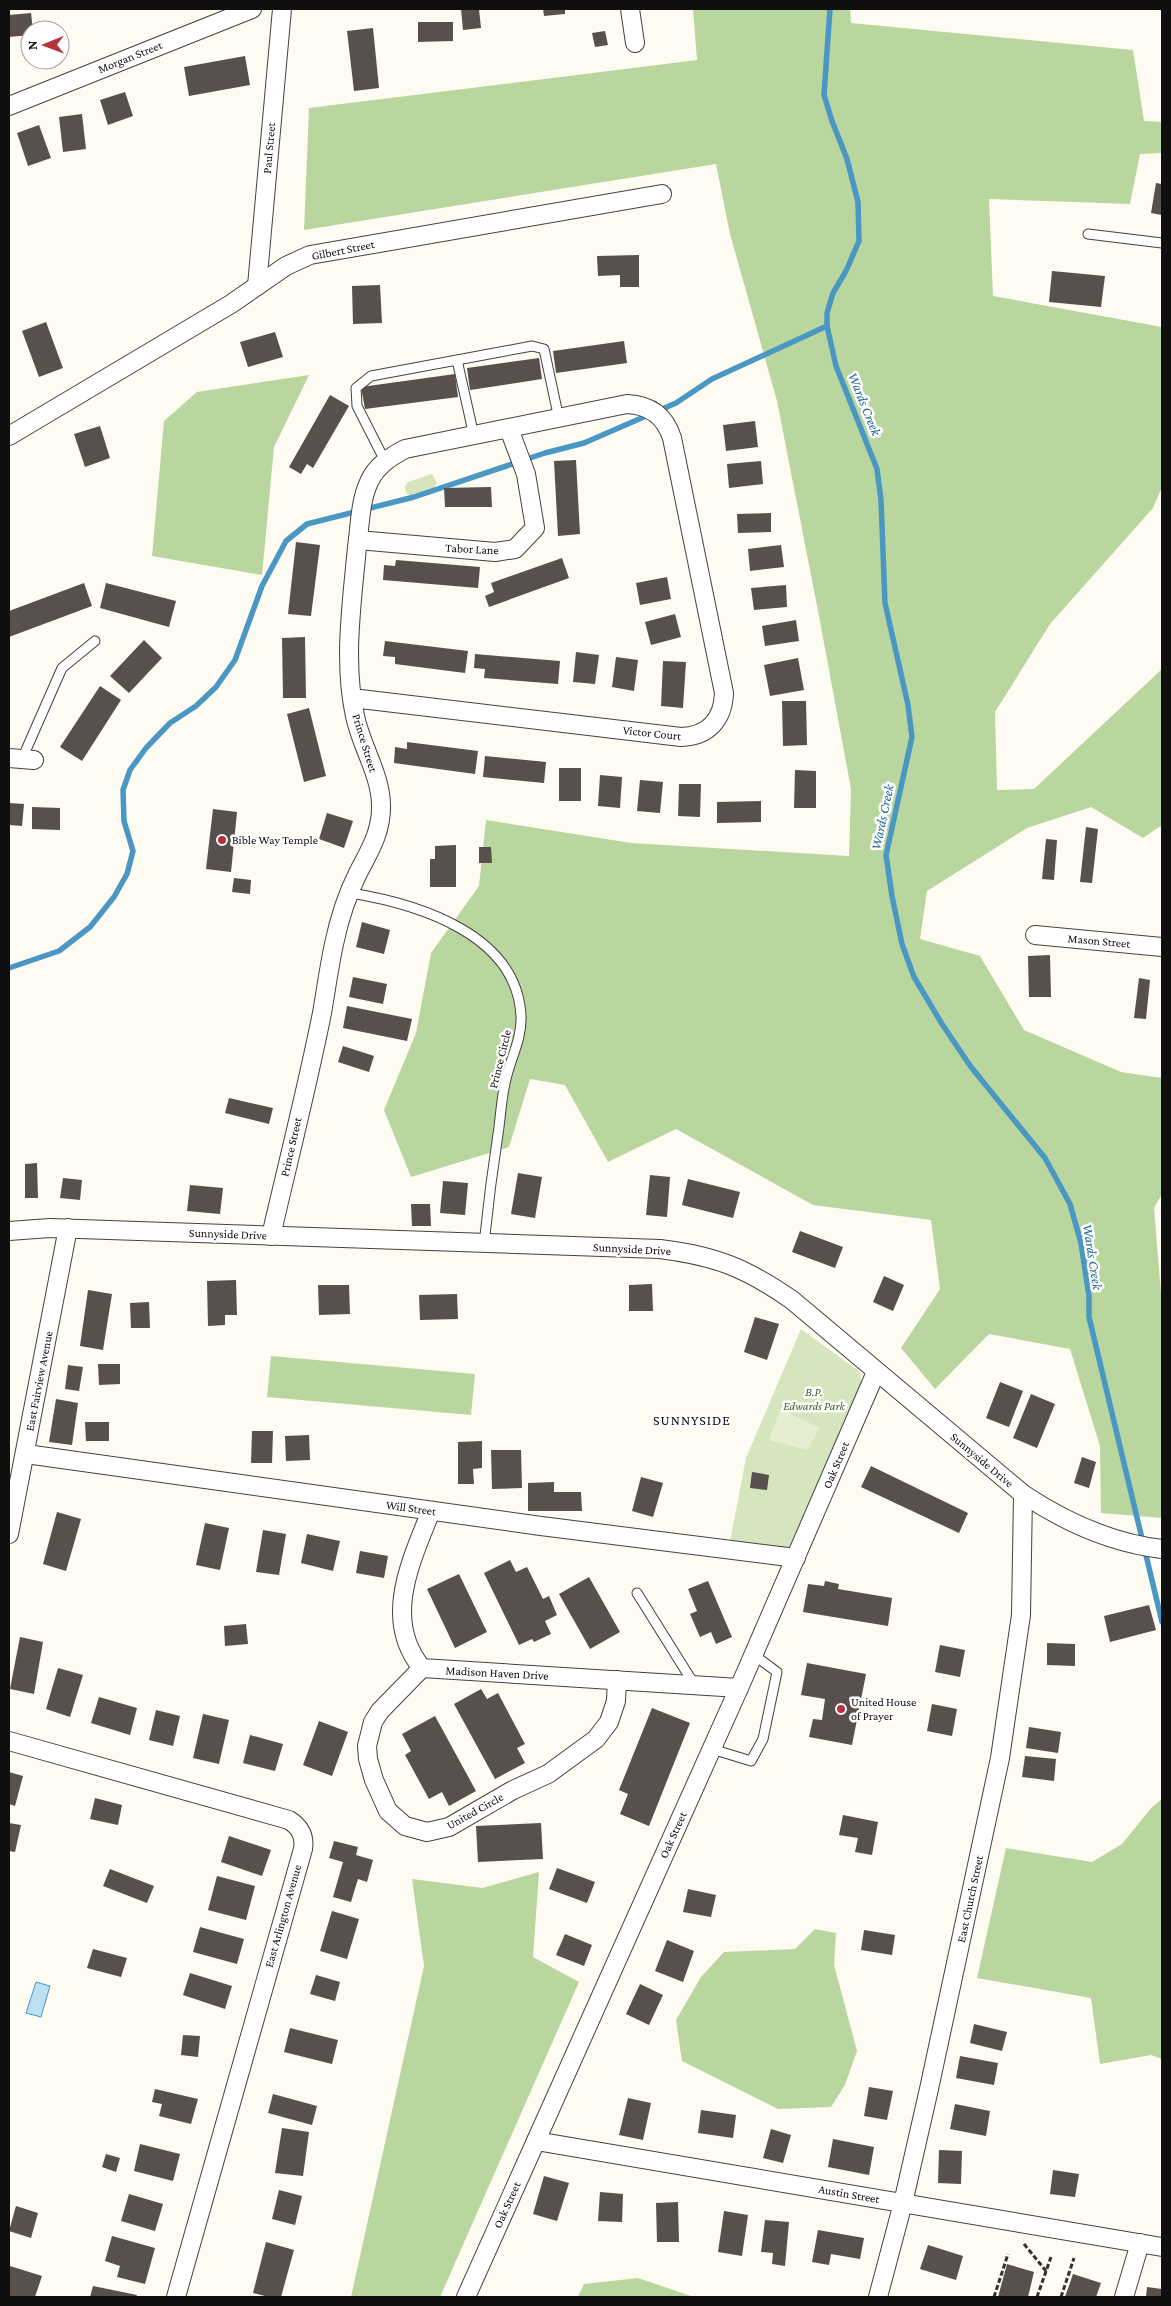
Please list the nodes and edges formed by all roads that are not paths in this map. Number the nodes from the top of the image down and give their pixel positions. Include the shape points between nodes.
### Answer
1 (252, 9) edge
2 (282, 9) edge
3 (630, 9) edge
4 (636, 43) dead end
5 (9, 106) edge
6 (662, 194) dead end
7 (1088, 234) dead end
8 (1162, 243) edge
9 (257, 286) junction
10 (457, 360) junction
11 (627, 404) joint
12 (559, 419) junction
13 (509, 429) junction
14 (9, 436) edge
15 (474, 436) junction
16 (385, 461) junction
17 (358, 540) junction
18 (95, 641) dead end
19 (352, 698) junction
20 (22, 759) edge
21 (351, 893) junction
22 (1035, 935) dead end
23 (1162, 947) edge
24 (68, 1228) junction
25 (9, 1230) edge
26 (271, 1236) junction
27 (484, 1244) junction
28 (876, 1372) junction
29 (26, 1454) junction
30 (1023, 1494) junction
31 (431, 1511) junction
32 (9, 1534) edge
33 (1162, 1549) edge
34 (796, 1558) junction
35 (637, 1593) dead end
36 (754, 1655) junction
37 (422, 1668) junction
38 (617, 1680) junction
39 (694, 1684) junction
40 (739, 1688) junction
41 (9, 1741) edge
42 (712, 1750) junction
43 (536, 2141) junction
44 (903, 2203) junction
45 (1140, 2243) junction
46 (1162, 2247) edge
47 (176, 2297) edge
48 (466, 2297) edge
49 (878, 2297) edge
50 (1124, 2297) edge

1 - 5 street, Morgan Street
2 - 9 street, Paul Street
3 - 4 street
6 - 9 street, Gilbert Street via 324,252 286,266
7 - 8 lane
9 - 14 street, Gilbert Street
10 - 12 lane via 532,346 544,348
10 - 15 lane
10 - 16 lane via 372,376 356,388 357,406
11 - 12 street, Prince Street
11 - 19 street, Victor Court via 638,404 656,412 669,428 672,438 724,693 720,716 713,725 692,736 681,736
12 - 13 street, Prince Street
13 - 15 street, Prince Street
13 - 17 street, Tabor Lane via 526,474 535,528 515,549 495,552
15 - 16 street, Prince Street via 405,449
16 - 17 street, Prince Street via 369,481
17 - 19 street, Prince Street via 352,604
18 - 20 lane via 62,668
19 - 21 street, Prince Street via 359,734 381,802 377,837
21 - 26 street, Prince Street via 334,944 322,1014
21 - 27 lane, Prince Circle via 384,898 450,922 493,953 514,985 519,1003 520,1031 506,1079
22 - 23 street, Mason Street
24 - 25 street, Sunnyside Drive
24 - 26 street, Sunnyside Drive
24 - 29 street, East Fairview Avenue
26 - 27 street, Sunnyside Drive
27 - 28 street, Sunnyside Drive via 660,1249 696,1254 730,1264 792,1300
28 - 30 street, Sunnyside Drive
28 - 34 street, Oak Street
29 - 31 street, Will Street
29 - 32 street, East Fairview Avenue
30 - 33 street, Sunnyside Drive via 1079,1526 1140,1546
30 - 44 street, East Church Street via 1021,1615 1000,1758
31 - 34 street, Will Street
31 - 37 street via 412,1558 400,1613 407,1645
34 - 36 street, Oak Street
35 - 39 lane
36 - 40 street, Oak Street
36 - 42 lane via 777,1672 763,1739 751,1761
37 - 38 street, Madison Haven Drive
37 - 38 street, United Circle via 380,1712 373,1722 367,1746 374,1780 388,1811 405,1826 427,1832 449,1827 497,1798 548,1774 596,1739 609,1722 616,1701
38 - 39 street, Madison Haven Drive
39 - 40 street, Madison Haven Drive
40 - 42 street, Oak Street
41 - 47 street, East Arlington Avenue via 289,1820 303,1835 300,1858
42 - 43 street, Oak Street
43 - 44 street, Austin Street
43 - 48 street, Oak Street
44 - 45 street, Austin Street
44 - 49 street, East Church Street
45 - 46 street, Austin Street
45 - 50 street

